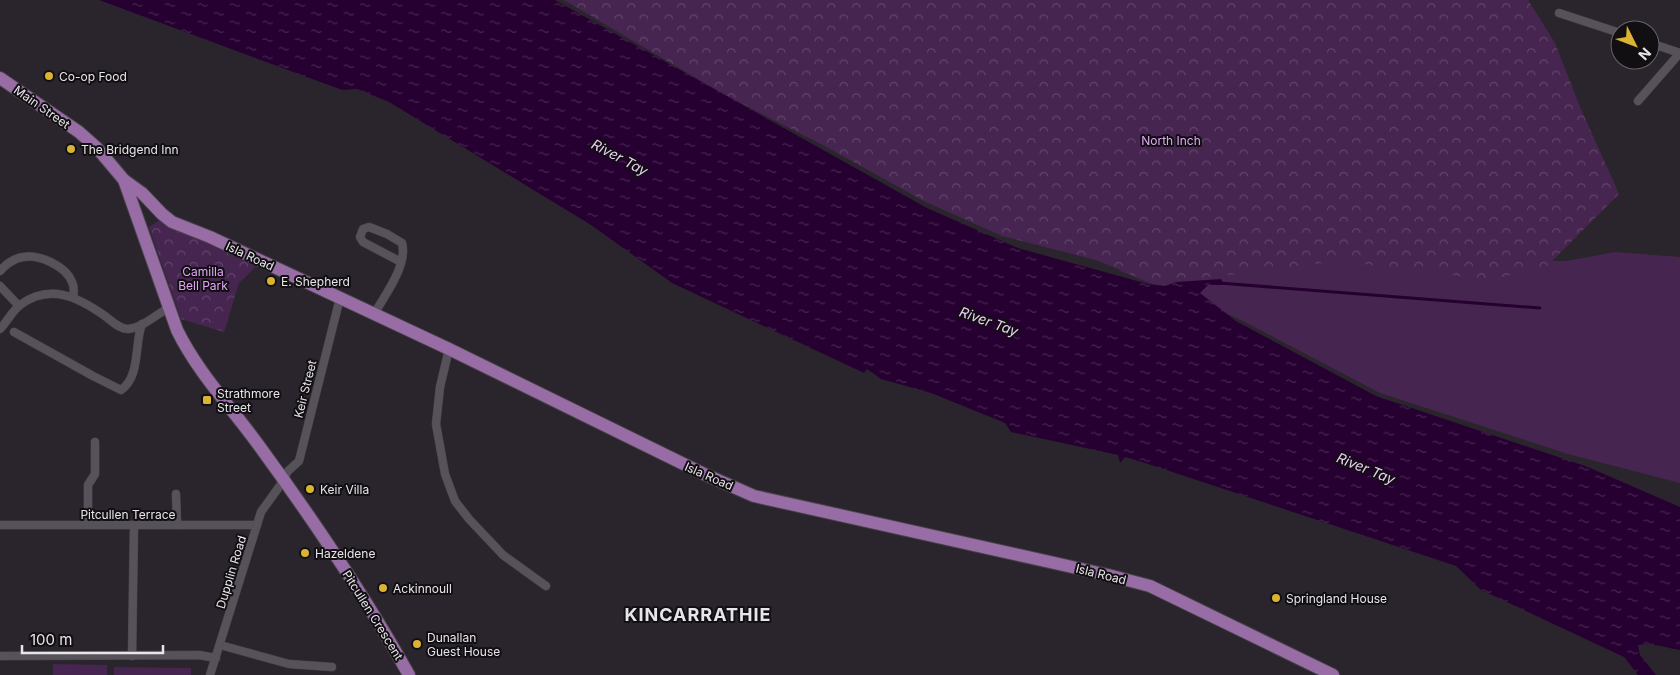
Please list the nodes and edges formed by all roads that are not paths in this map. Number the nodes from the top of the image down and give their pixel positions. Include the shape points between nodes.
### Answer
1 (1559, 13) dead end
2 (1610, 30) edge
3 (1660, 46) edge
4 (1680, 53) edge
5 (0, 78) edge
6 (1638, 102) dead end
7 (124, 180) junction
8 (401, 262) junction
9 (0, 271) edge
10 (0, 286) edge
11 (73, 297) junction
12 (340, 298) junction
13 (18, 306) junction
14 (169, 308) junction
15 (374, 314) junction
16 (142, 324) junction
17 (0, 329) edge
18 (14, 332) dead end
19 (449, 349) junction
20 (95, 442) dead end
21 (284, 480) junction
22 (176, 494) dead end
23 (134, 524) junction
24 (0, 525) edge
25 (88, 525) junction
26 (177, 525) junction
27 (257, 526) junction
28 (546, 586) dead end
29 (220, 645) junction
30 (0, 656) edge
31 (132, 656) junction
32 (216, 658) junction
33 (332, 667) dead end
34 (210, 675) edge
35 (409, 675) edge
36 (1333, 675) edge

1 - 2 street
3 - 4 street
4 - 6 street
5 - 7 main road, Main Street via 79,132 98,148
7 - 12 main road, Isla Road via 172,222
7 - 14 main road
8 - 8 street via 402,243 376,228 363,229 360,237 363,242
8 - 15 street
9 - 11 street via 22,257 41,259 70,277
10 - 13 street
11 - 13 street via 41,295
11 - 16 street via 124,328
12 - 15 main road, Isla Road
12 - 21 street, Keir Street via 299,461 287,472
13 - 17 street
14 - 16 street
14 - 21 main road via 186,348
15 - 19 main road, Isla Road
16 - 18 street via 132,376 121,390
19 - 28 street via 440,386 436,424 445,474 455,501 503,555
19 - 36 main road, Isla Road via 754,496 1150,586
20 - 25 street via 95,474 88,485
21 - 27 street, Dupplin Road via 261,512
21 - 35 main road, Pitcullen Crescent via 369,605
22 - 26 street
23 - 25 street, Pitcullen Terrace
23 - 26 street, Pitcullen Terrace
23 - 31 street
24 - 25 street, Pitcullen Terrace
26 - 27 street, Pitcullen Terrace
27 - 29 street, Dupplin Road
29 - 32 street, Dupplin Road
29 - 33 street via 289,664
30 - 31 street
31 - 32 street via 199,655
32 - 34 street, Dupplin Road

